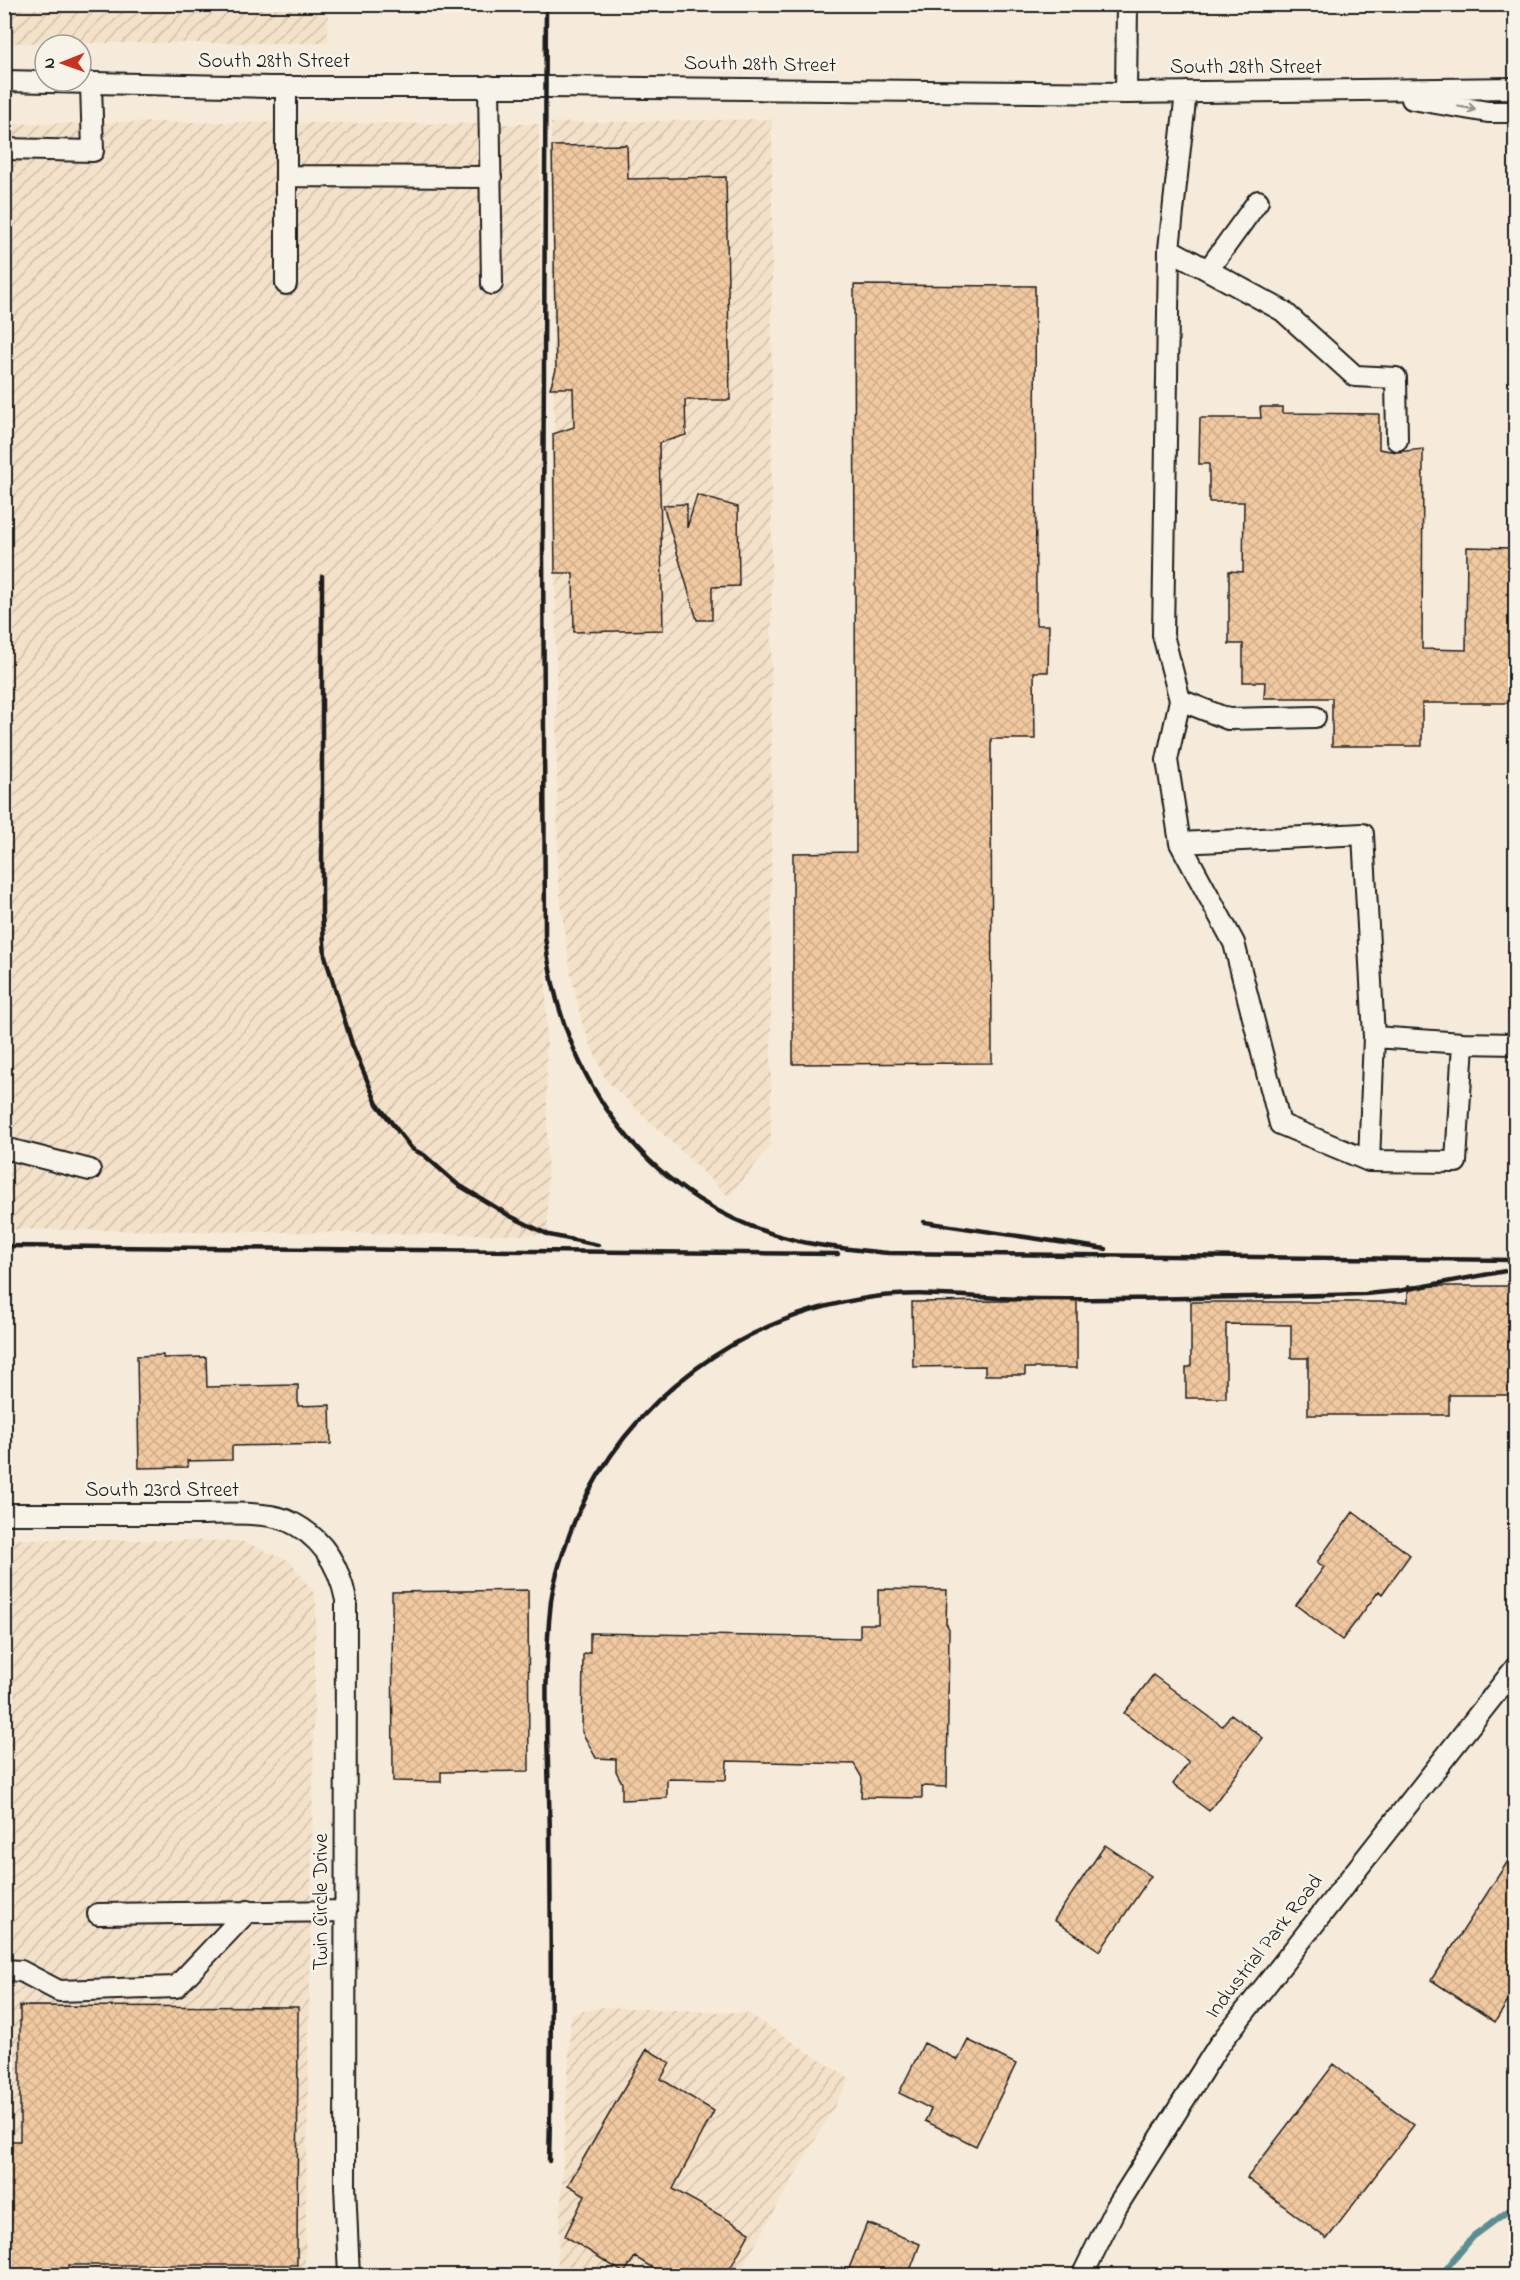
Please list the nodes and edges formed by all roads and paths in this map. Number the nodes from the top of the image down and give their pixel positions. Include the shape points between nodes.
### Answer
1 (1127, 4) edge
2 (4, 81) edge
3 (33, 82) edge
4 (93, 84) edge
5 (286, 87) junction
6 (489, 87) junction
7 (1515, 88) edge
8 (1368, 91) junction
9 (1186, 92) junction
10 (91, 93) edge
11 (1126, 93) junction
12 (1515, 112) edge
13 (4, 148) edge
14 (286, 176) junction
15 (490, 177) junction
16 (1258, 201) dead end
17 (1169, 249) junction
18 (1208, 270) junction
19 (286, 284) dead end
20 (492, 284) dead end
21 (1396, 440) dead end
22 (1180, 700) junction
23 (1315, 717) dead end
24 (1180, 843) junction
25 (1374, 1037) junction
26 (1463, 1043) junction
27 (1515, 1044) edge
28 (4, 1148) edge
29 (1369, 1161) junction
30 (90, 1170) dead end
31 (4, 1514) edge
32 (314, 1538) joint
33 (1515, 1667) edge
34 (248, 1911) junction
35 (346, 1911) junction
36 (98, 1914) dead end
37 (4, 1970) edge
38 (349, 2276) edge
39 (1082, 2276) edge

1 - 11 street
2 - 3 street, South 28th Street
4 - 5 street, South 28th Street
5 - 6 street, South 28th Street
5 - 14 street
6 - 11 street, South 28th Street
6 - 15 street
7 - 8 street, South 28th Street
8 - 9 street, South 28th Street
8 -> 12 street via 1488,112
9 - 11 street, South 28th Street
9 - 17 street
10 - 13 street via 93,151
14 - 15 street
14 - 19 street
15 - 20 street
16 - 18 street
17 - 18 street
17 - 22 street via 1163,635
18 - 21 street via 1283,311 1355,376 1396,378
22 - 23 street via 1228,718
22 - 24 street via 1167,759
24 - 25 street via 1363,834
24 - 29 street via 1234,944 1280,1124
25 - 26 street
25 - 29 street
26 - 27 street
26 - 29 street via 1456,1162
28 - 30 street
31 - 32 street, South 23rd Street via 243,1515 284,1519
32 - 35 street, Twin Circle Drive via 341,1577 346,1600
33 - 39 street, Industrial Park Road via 1218,2046 1114,2211
34 - 35 street
34 - 36 street
34 - 37 street via 176,1988 58,1991 21,1971
35 - 38 street, Twin Circle Drive via 345,2185

